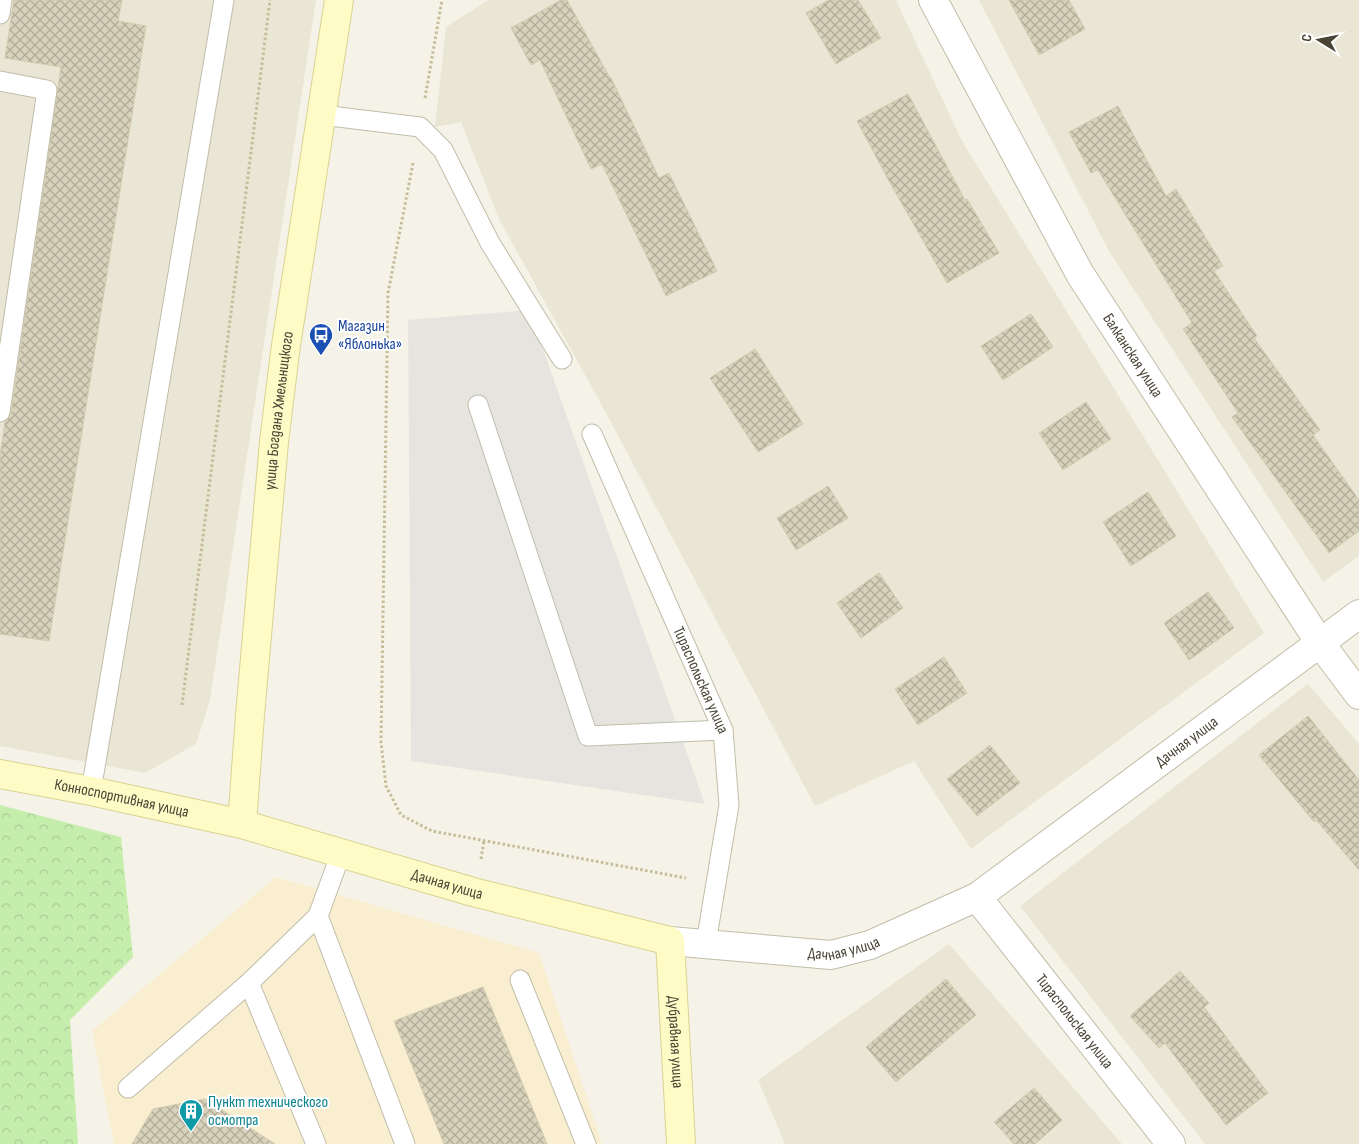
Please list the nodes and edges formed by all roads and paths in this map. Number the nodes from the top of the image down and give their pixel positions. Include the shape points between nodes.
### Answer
1 (2, 0) edge
2 (224, 0) edge
3 (270, 0) edge
4 (339, 0) edge
5 (442, 0) edge
6 (933, 0) edge
7 (0, 14) edge
8 (0, 81) edge
9 (322, 115) junction
10 (420, 127) junction
11 (562, 359) dead end
12 (478, 405) dead end
13 (0, 412) edge
14 (592, 434) dead end
15 (1359, 614) edge
16 (1320, 643) junction
17 (1359, 695) edge
18 (182, 705) dead end
19 (723, 730) junction
20 (0, 774) edge
21 (92, 791) junction
22 (242, 824) junction
23 (484, 841) junction
24 (341, 853) junction
25 (479, 867) dead end
26 (716, 884) junction
27 (977, 897) junction
28 (318, 916) junction
29 (670, 941) junction
30 (706, 943) junction
31 (520, 980) dead end
32 (249, 984) junction
33 (128, 1088) dead end
34 (316, 1144) edge
35 (405, 1144) edge
36 (586, 1144) edge
37 (681, 1144) edge
38 (1171, 1144) edge

1 - 7 lane
2 - 21 lane
3 - 18 path
4 - 9 main road, улица Богдана Хмельницкого
5 - 10 path
6 - 16 street, Балканская улица via 1080,274
8 - 13 lane via 48,90
9 - 10 lane
9 - 22 main road, улица Богдана Хмельницкого via 274,442
10 - 11 lane via 443,150 490,243
10 - 23 path via 388,293 381,742 386,786 401,815 432,831
12 - 19 lane via 588,736
14 - 19 lane, Тираспольская улица
15 - 16 street, Дачная улица
16 - 17 street, Балканская улица
16 - 27 street, Дачная улица
19 - 26 lane, Тираспольская улица via 729,805
20 - 21 main road, Конноспортивная улица
21 - 22 main road, Конноспортивная улица
22 - 24 main road, Дачная улица
23 - 25 path
23 - 26 path
24 - 28 lane
24 - 29 main road, Дачная улица via 473,892
26 - 30 lane, Тираспольская улица
27 - 30 street, Дачная улица via 870,945 831,956
27 - 38 street, Тираспольская улица
28 - 32 lane
28 - 35 lane
29 - 30 street, Дачная улица
29 - 37 main road, Дубравная улица
31 - 36 lane
32 - 33 lane
32 - 34 lane

